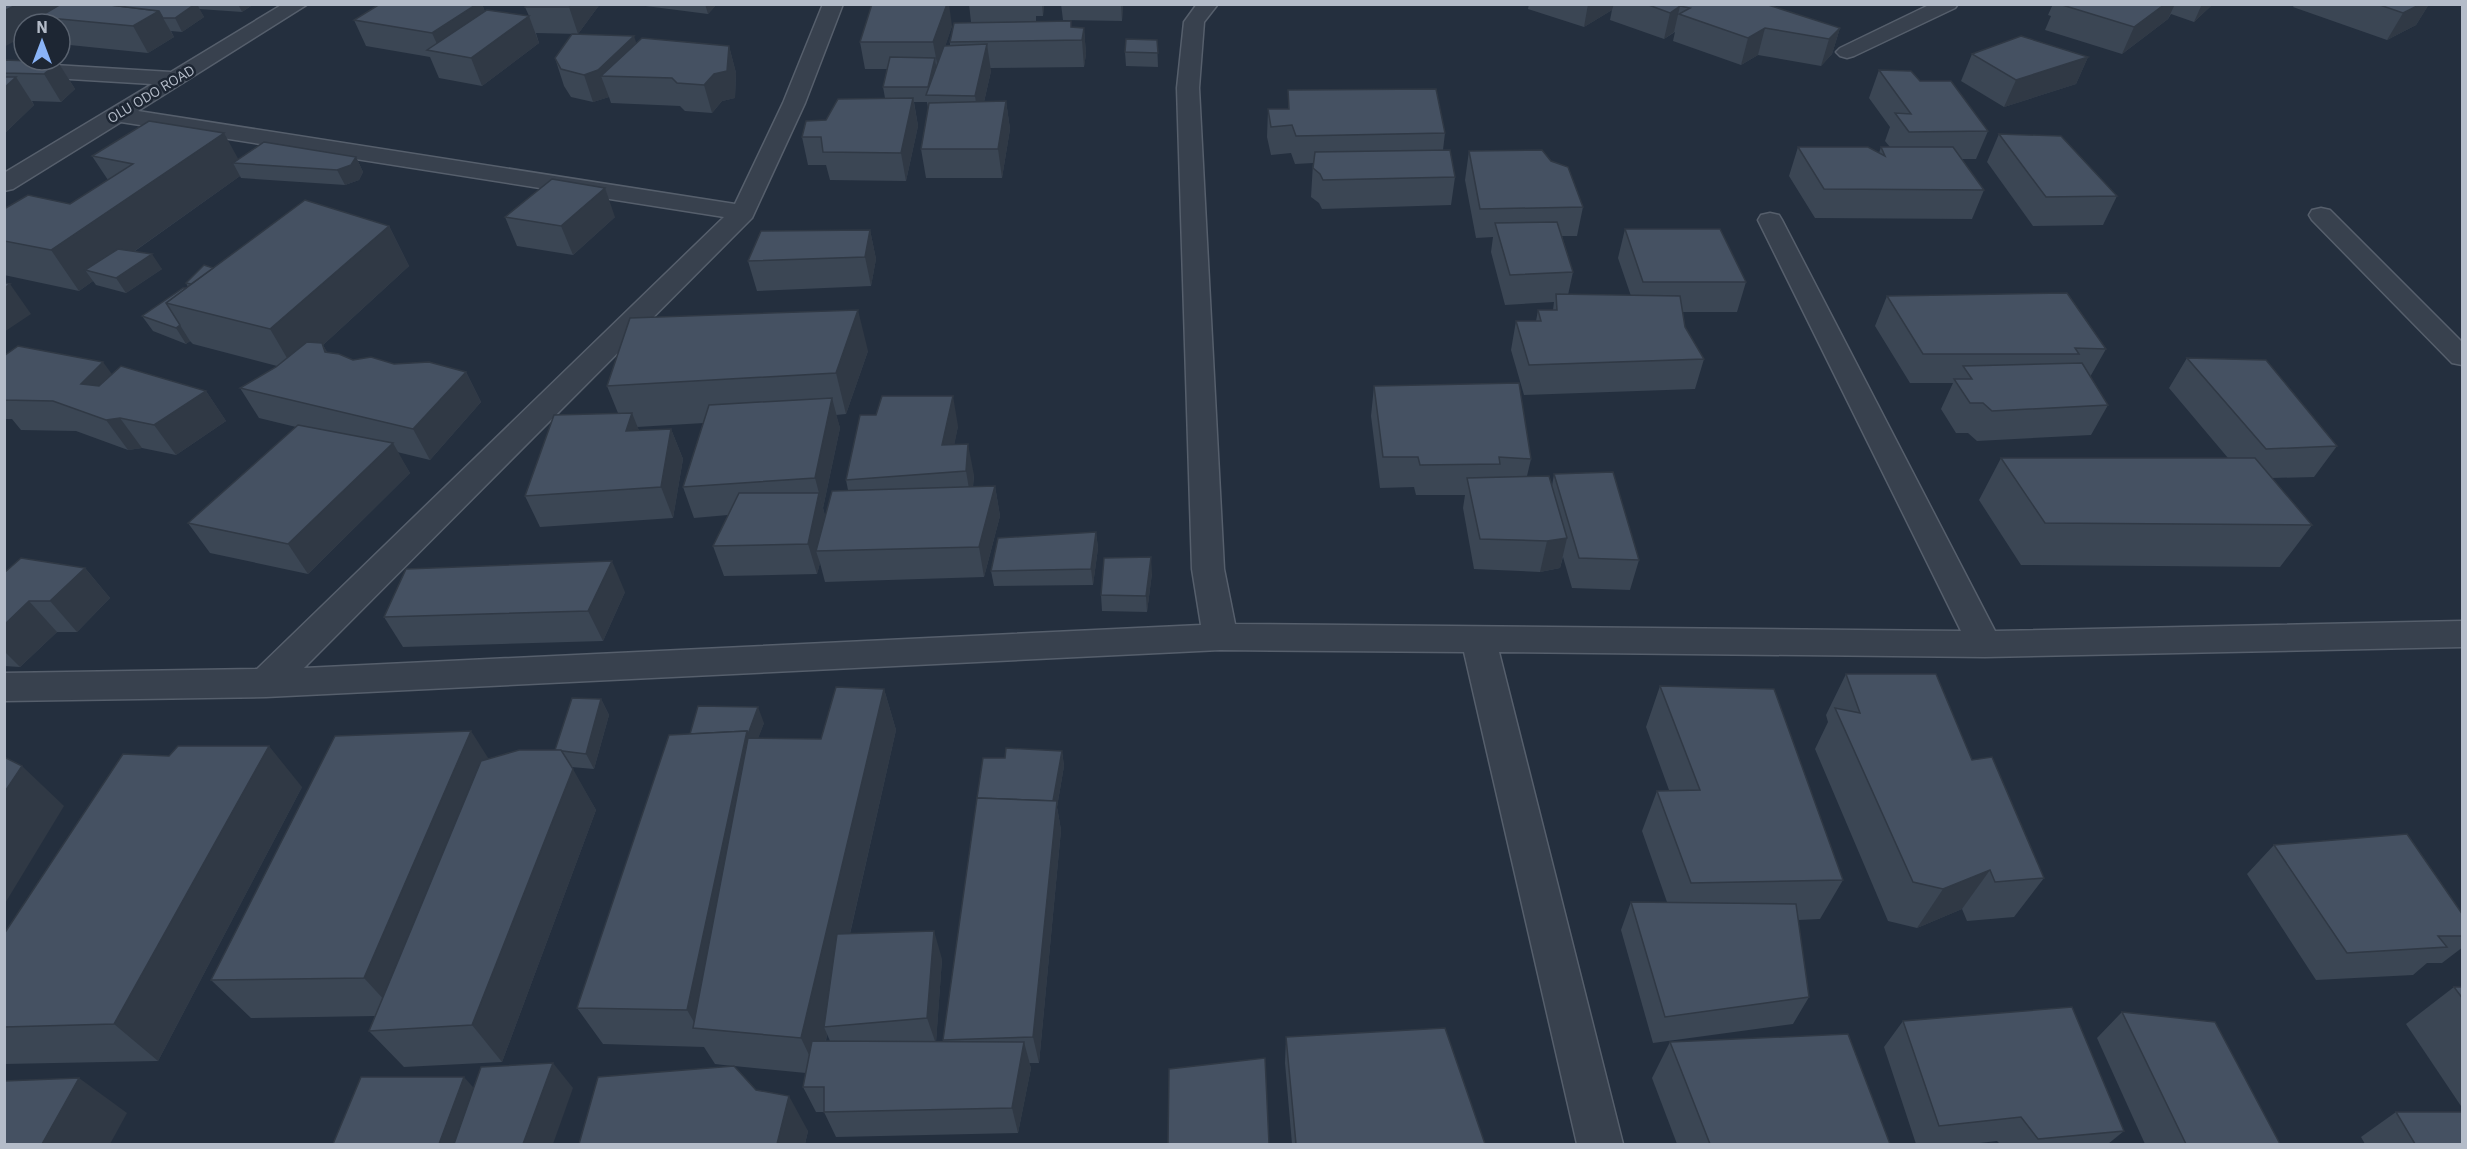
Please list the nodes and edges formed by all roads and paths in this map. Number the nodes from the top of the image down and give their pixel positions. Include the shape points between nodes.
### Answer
1 (298, 4) edge
2 (833, 4) edge
3 (1208, 4) edge
4 (1948, 4) edge
5 (1847, 52) dead end
6 (4, 68) edge
7 (175, 79) junction
8 (117, 115) junction
9 (4, 184) edge
10 (743, 213) junction
11 (2321, 215) dead end
12 (1770, 220) dead end
13 (2463, 357) edge
14 (2463, 633) edge
15 (1220, 637) junction
16 (1478, 639) junction
17 (1985, 644) junction
18 (266, 683) junction
19 (4, 687) edge
20 (1600, 1144) edge

1 - 7 street, OLU ODO ROAD
2 - 10 street via 794,103
3 - 15 street via 1194,22 1188,88 1208,569
4 - 5 street
6 - 7 street
7 - 8 street, OLU ODO ROAD
8 - 9 street, OLU ODO ROAD
8 - 10 street
10 - 18 street
11 - 13 street
12 - 17 street
14 - 17 street
15 - 16 street
15 - 18 street
16 - 17 street
16 - 20 street
18 - 19 street

